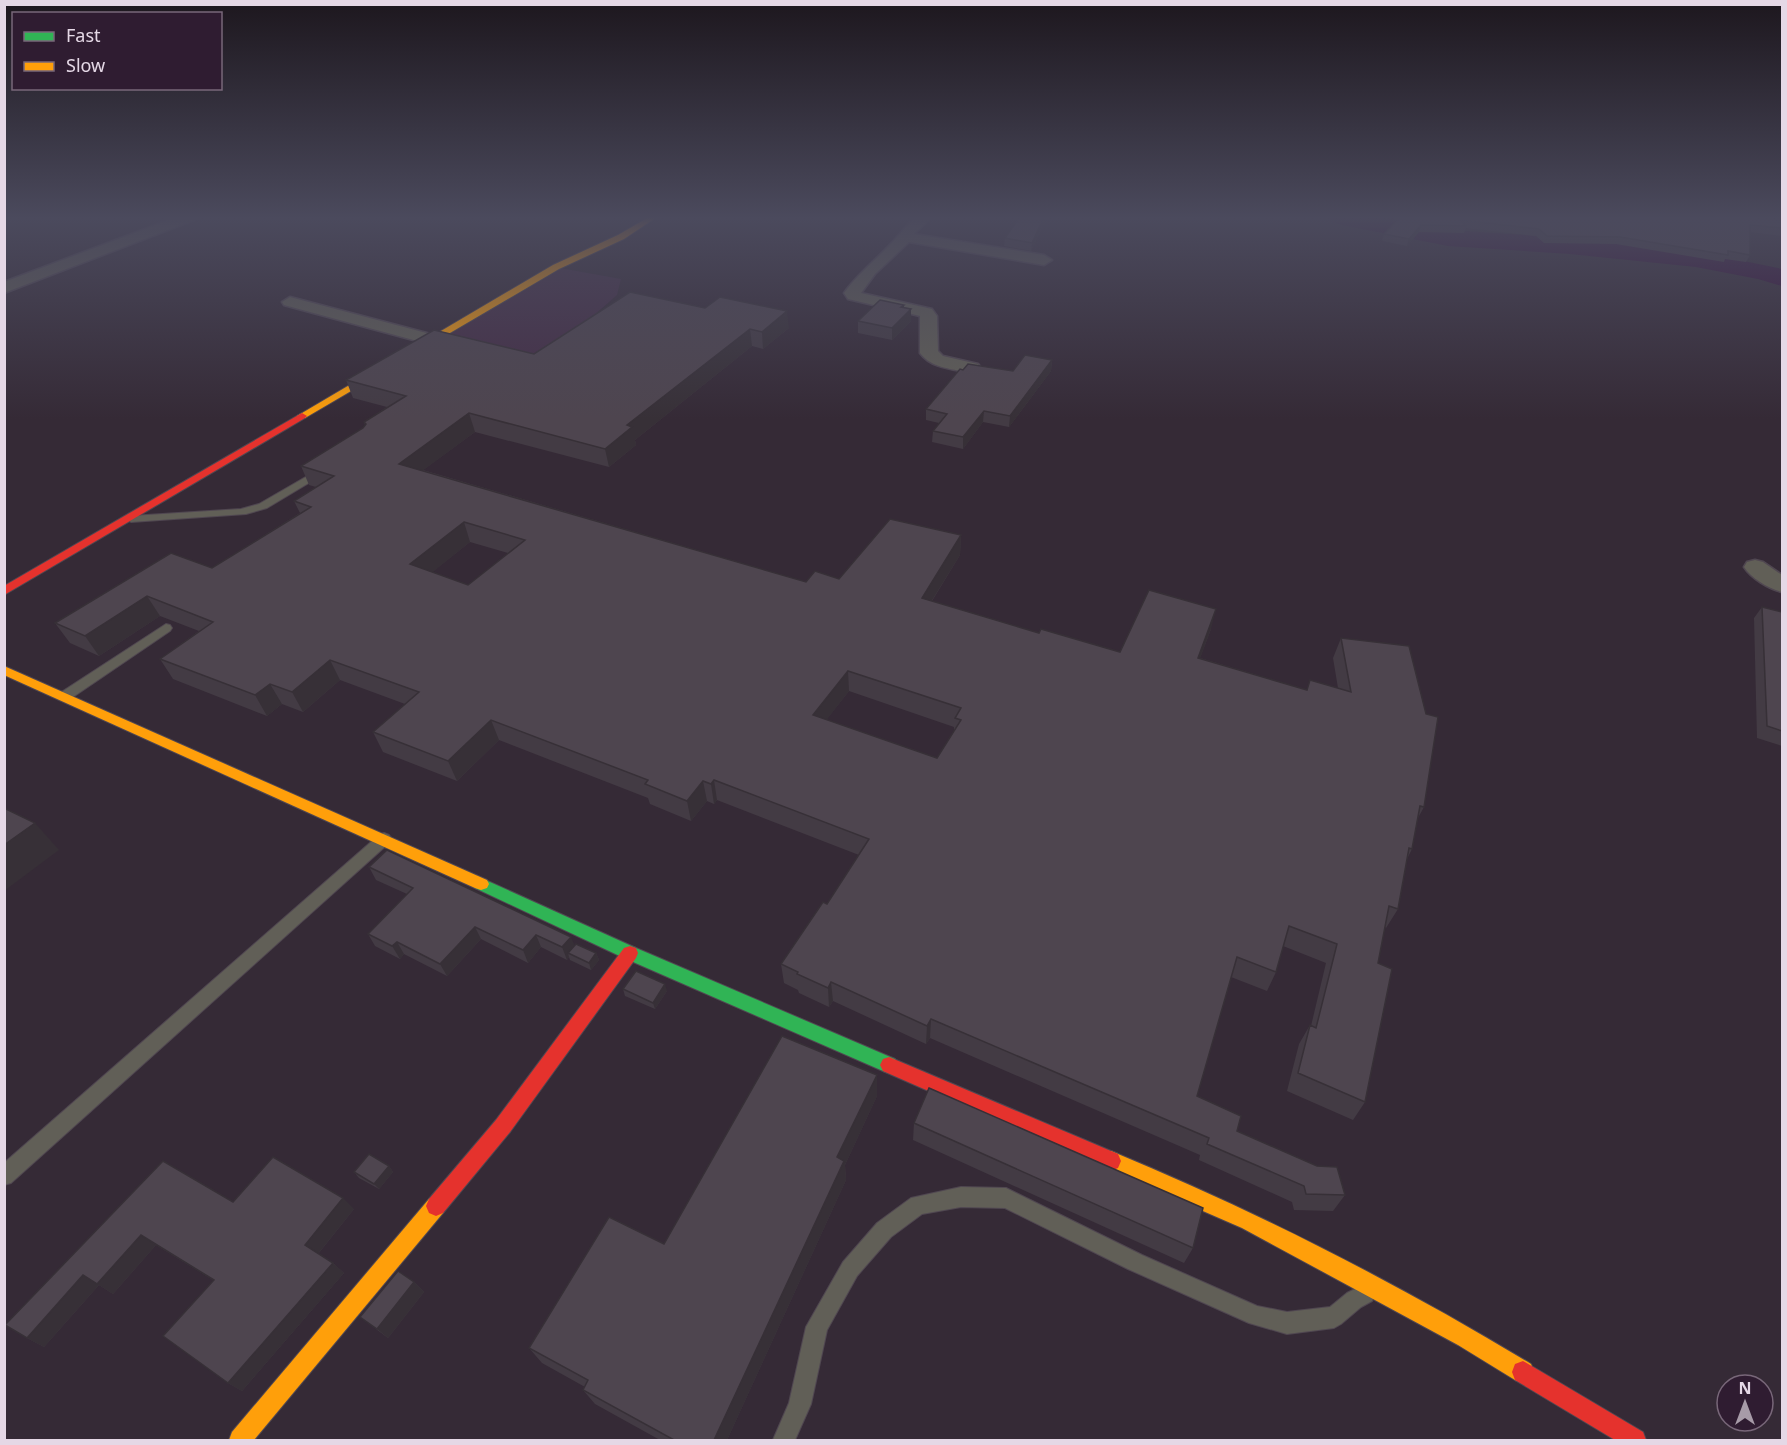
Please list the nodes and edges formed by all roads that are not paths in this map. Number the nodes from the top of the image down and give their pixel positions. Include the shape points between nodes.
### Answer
1 (526, 284) edge
2 (859, 284) edge
3 (290, 302) dead end
4 (432, 340) junction
5 (972, 368) edge
6 (329, 466) edge
7 (129, 519) junction
8 (1755, 567) dead end
9 (1782, 585) edge
10 (4, 591) edge
11 (166, 628) dead end
12 (4, 670) edge
13 (64, 696) junction
14 (384, 839) junction
15 (630, 953) junction
16 (4, 1176) edge
17 (1378, 1288) junction
18 (240, 1440) edge
19 (784, 1440) edge
20 (1635, 1440) edge

1 - 4 street
2 - 5 street via 852,293 854,296 926,312 930,319 929,353 937,360
3 - 4 street
4 - 7 street
6 - 7 lane via 263,506 242,512
7 - 10 street
8 - 9 street
11 - 13 lane
12 - 13 street
13 - 14 street
14 - 15 street
14 - 16 lane
15 - 17 street via 1249,1221
15 - 18 street via 503,1126
17 - 19 lane via 1354,1300 1334,1317 1287,1323 1245,1311 1006,1198 961,1197 918,1205 884,1230 850,1269 817,1327 800,1404
17 - 20 street

